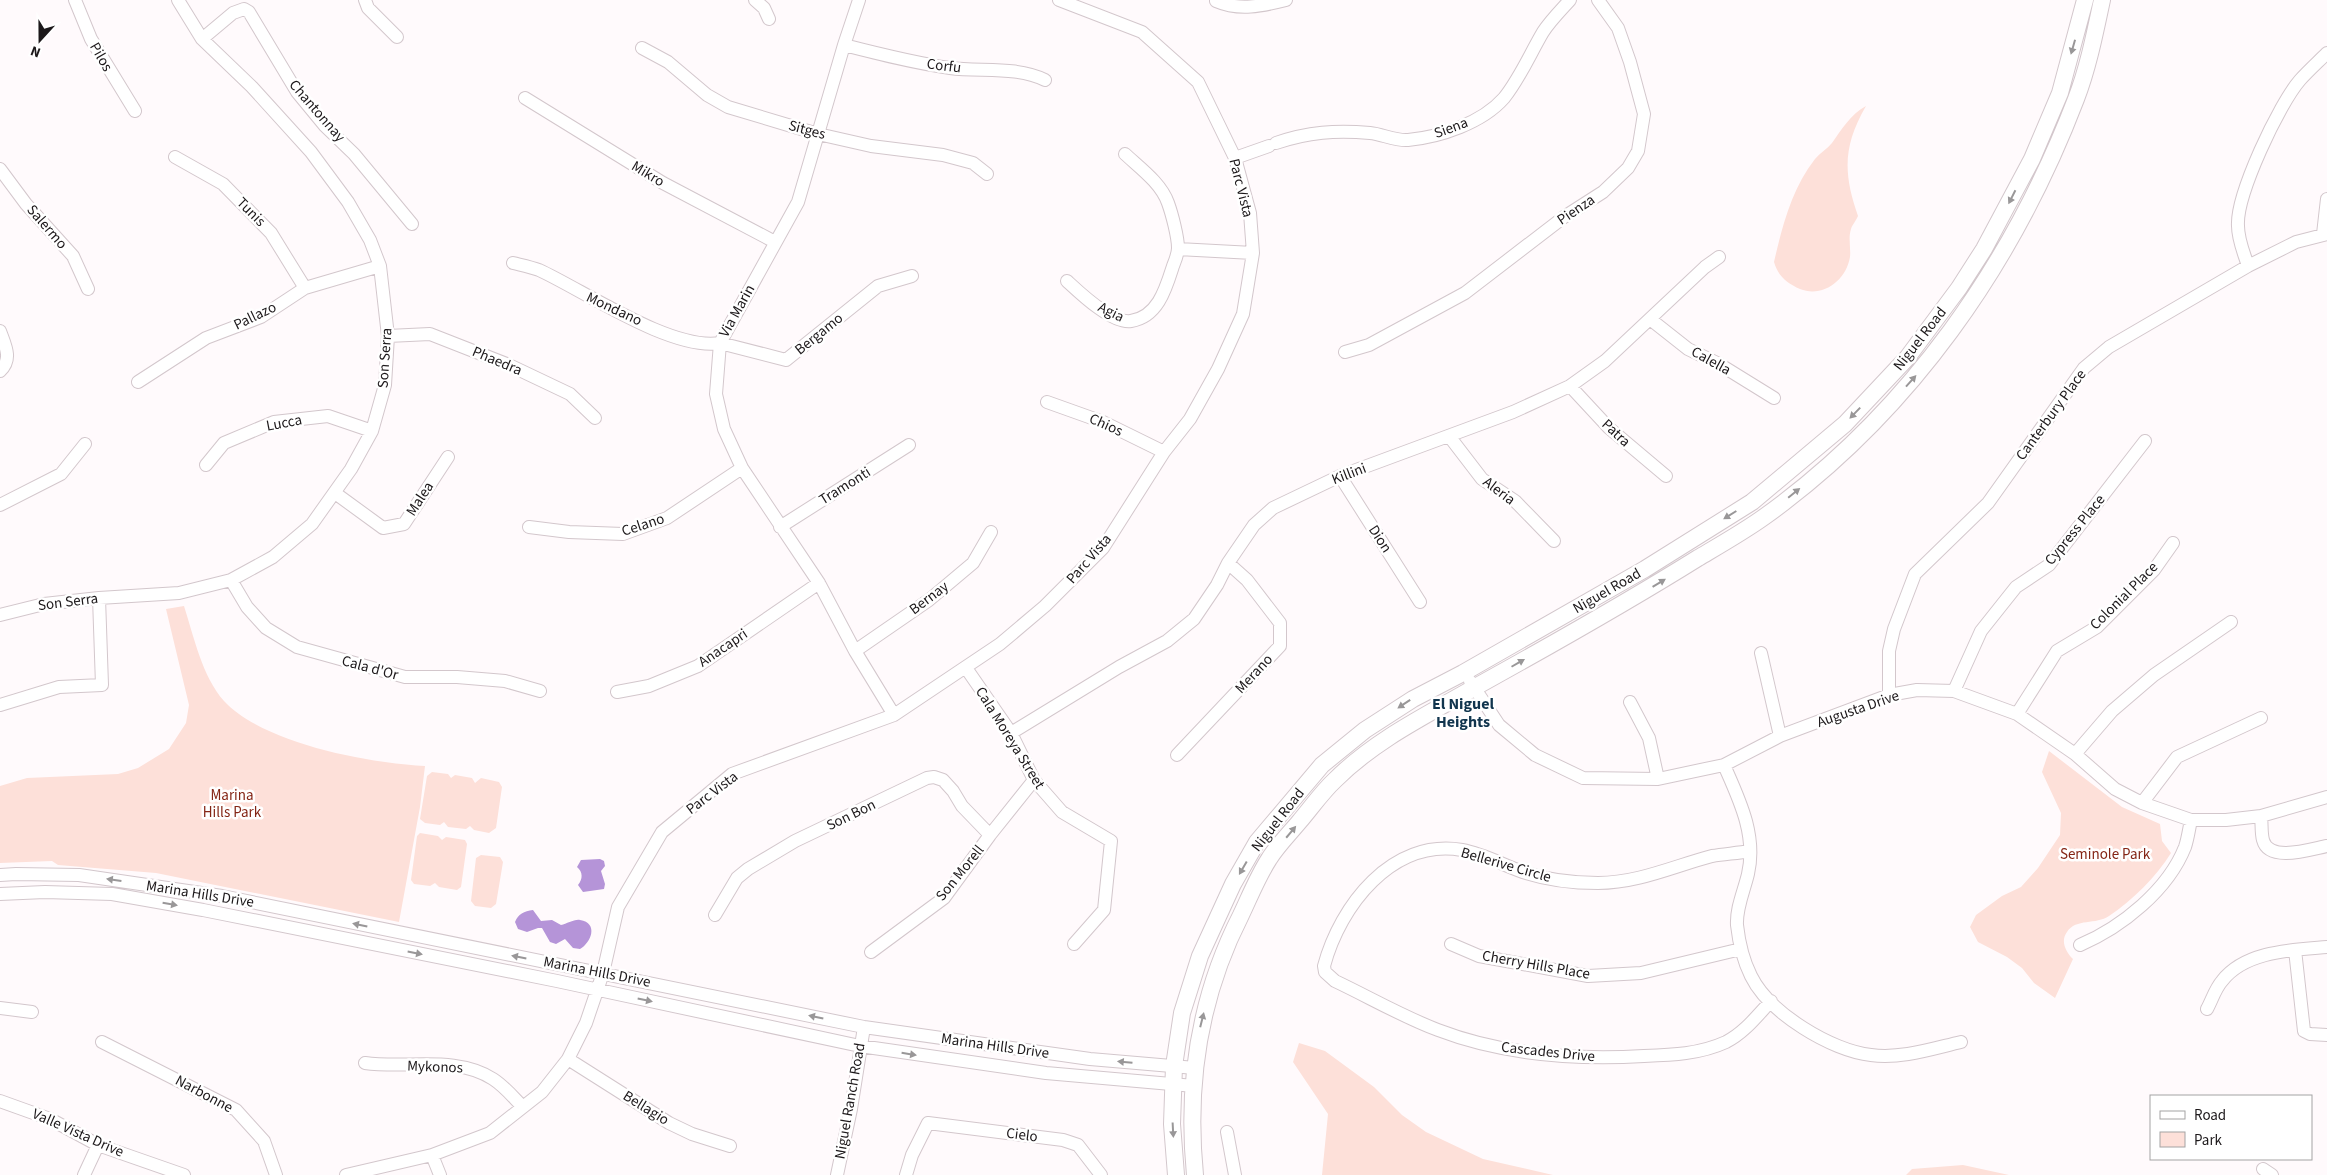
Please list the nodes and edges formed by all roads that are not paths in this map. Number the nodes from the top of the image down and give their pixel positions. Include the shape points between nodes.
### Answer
1 (74, 0) edge
2 (178, 0) edge
3 (365, 0) edge
4 (755, 0) edge
5 (860, 0) edge
6 (1060, 0) edge
7 (1286, 0) edge
8 (1570, 0) edge
9 (1598, 0) edge
10 (2086, 0) edge
11 (2102, 0) edge
12 (1216, 1) edge
13 (769, 20) dead end
14 (397, 36) dead end
15 (202, 39) junction
16 (844, 45) junction
17 (642, 48) dead end
18 (2327, 53) edge
19 (1045, 80) dead end
20 (525, 98) dead end
21 (135, 111) dead end
22 (818, 134) junction
23 (1125, 154) dead end
24 (175, 157) dead end
25 (1236, 158) junction
26 (0, 169) edge
27 (987, 174) dead end
28 (2327, 199) edge
29 (412, 224) dead end
30 (2325, 234) edge
31 (775, 242) junction
32 (1178, 249) junction
33 (1252, 252) junction
34 (1719, 257) dead end
35 (513, 263) dead end
36 (380, 266) junction
37 (2248, 266) junction
38 (912, 276) dead end
39 (1068, 281) dead end
40 (305, 288) junction
41 (88, 289) dead end
42 (1650, 320) junction
43 (0, 331) edge
44 (388, 336) junction
45 (720, 344) junction
46 (1345, 352) dead end
47 (4, 366) edge
48 (138, 382) dead end
49 (1570, 386) junction
50 (1774, 398) dead end
51 (1047, 402) dead end
52 (595, 418) dead end
53 (372, 431) junction
54 (1449, 436) junction
55 (2145, 441) dead end
56 (85, 444) dead end
57 (910, 445) dead end
58 (1164, 452) junction
59 (448, 457) dead end
60 (206, 465) dead end
61 (742, 468) junction
62 (1340, 476) junction
63 (1666, 476) dead end
64 (335, 493) junction
65 (0, 505) edge
66 (529, 527) dead end
67 (780, 527) junction
68 (991, 532) dead end
69 (1554, 541) dead end
70 (2172, 543) dead end
71 (1228, 563) junction
72 (231, 580) junction
73 (819, 583) junction
74 (99, 598) junction
75 (1420, 602) dead end
76 (0, 615) edge
77 (2231, 622) dead end
78 (855, 651) junction
79 (1761, 653) dead end
80 (966, 668) junction
81 (1463, 673) junction
82 (1476, 688) junction
83 (1954, 690) junction
84 (540, 691) dead end
85 (617, 692) dead end
86 (1889, 695) junction
87 (1630, 702) dead end
88 (0, 705) edge
89 (2017, 714) junction
90 (894, 715) junction
91 (2261, 718) dead end
92 (1011, 733) junction
93 (1780, 736) junction
94 (2075, 754) junction
95 (1178, 755) dead end
96 (1724, 765) junction
97 (1658, 778) junction
98 (1034, 780) junction
99 (2327, 797) edge
100 (2142, 803) junction
101 (2261, 816) junction
102 (2191, 820) junction
103 (990, 835) junction
104 (2327, 846) edge
105 (1750, 851) junction
106 (0, 875) edge
107 (0, 894) edge
108 (715, 915) dead end
109 (1074, 944) dead end
110 (1451, 944) dead end
111 (2080, 945) dead end
112 (2327, 948) edge
113 (1741, 949) junction
114 (2295, 950) junction
115 (871, 952) dead end
116 (1325, 972) joint
117 (603, 973) junction
118 (597, 990) junction
119 (1771, 1002) junction
120 (0, 1008) edge
121 (2207, 1009) dead end
122 (32, 1012) dead end
123 (864, 1027) junction
124 (2327, 1035) edge
125 (102, 1042) dead end
126 (1961, 1042) dead end
127 (860, 1046) junction
128 (568, 1059) junction
129 (365, 1063) dead end
130 (1174, 1066) junction
131 (1195, 1068) junction
132 (1173, 1085) junction
133 (1194, 1086) junction
134 (0, 1101) edge
135 (522, 1106) junction
136 (1227, 1132) dead end
137 (98, 1145) junction
138 (730, 1146) dead end
139 (432, 1155) junction
140 (84, 1175) edge
141 (184, 1175) edge
142 (276, 1175) edge
143 (346, 1175) edge
144 (440, 1175) edge
145 (837, 1175) edge
146 (906, 1175) edge
147 (1101, 1175) edge
148 (1176, 1175) edge
149 (1195, 1175) edge
150 (1235, 1175) edge

1 - 21 street, Pilos via 91,39
2 - 15 street, Son Serra
3 - 14 street via 368,8
4 - 13 street via 764,8
5 - 16 street, Via Marin
6 - 25 street, Parc Vista via 1142,32 1198,82
7 - 12 street via 1263,6 1230,7
8 - 25 street, Siena via 1544,31 1503,98 1479,117 1446,132 1406,140 1371,133 1300,134
9 - 46 street, Pienza via 1618,28 1644,114 1638,151 1628,168 1603,192 1564,217 1465,293 1369,345
10 -> 81 main road, Niguel Road via 2060,92 2032,158 1984,249 1907,358 1845,424 1752,502 1645,569
82 -> 11 main road, Niguel Road via 1657,584 1764,517 1857,438 1895,399 1972,302 2045,173 2078,95
15 - 29 street, Chantonnay via 233,13 244,9 249,12 296,92 360,160
15 - 36 street, Son Serra via 252,87 311,152 348,202 370,240
16 - 19 street, Corfu via 919,63 1024,73
16 - 22 street, Via Marin
17 - 22 street, Sitges via 668,62 707,95 728,107
18 - 37 street via 2299,81 2278,114 2242,194 2238,225
20 - 31 street, Mikro via 663,183
22 - 27 street, Sitges via 870,146 943,155 973,163
22 - 31 street, Via Marin via 798,202
23 - 32 street, Agia via 1158,186 1168,202
24 - 40 street, Tunis via 223,184 271,233
25 - 33 street, Parc Vista via 1250,213
26 - 41 street, Salermo via 26,204 73,256
28 - 30 street
30 - 37 street, Canterbury Place via 2296,242
31 - 45 street, Via Marin
32 - 33 street
32 - 39 street, Agia via 1157,305 1148,314 1131,321 1122,320 1086,299
33 - 58 street, Parc Vista via 1243,314 1190,419
34 - 42 street, Killini
35 - 45 street, Mondano via 538,270 619,313 677,337 710,345
36 - 40 street, Pallazo
36 - 44 street, Son Serra
37 - 86 street, Canterbury Place via 2110,348 2084,368 1988,503 1914,574 1889,651
38 - 45 street, Bergamo via 878,286 786,360
40 - 48 street, Pallazo via 260,317 206,338
42 - 49 street, Killini via 1605,361
42 - 50 street, Calella via 1688,349
43 - 47 street via 8,352
44 - 52 street, Phaedra via 430,334 509,365 570,394
44 - 53 street, Son Serra via 385,385
45 - 61 street, Via Marin via 716,394 724,429
49 - 54 street, Killini
49 - 63 street, Patra via 1609,428
51 - 58 street, Chios via 1103,422
53 - 60 street, Lucca via 328,416 274,422 224,443
53 - 64 street, Son Serra
54 - 62 street, Killini
54 - 69 street, Aleria via 1482,479 1514,502
55 - 83 street, Cypress Place via 2049,566 2016,587 1981,631
56 - 65 street via 61,474
57 - 67 street, Tramonti
58 - 80 street, Parc Vista via 1103,548 1045,606
59 - 64 street, Malea via 404,524 383,528
61 - 66 street, Celano via 667,518 623,534
61 - 67 street, Via Marin
62 - 71 street, Killini via 1273,503
62 - 75 street, Dion
64 - 72 street, Son Serra via 312,524 273,557
67 - 73 street, Via Marin
68 - 78 street, Bernay via 973,563 929,600
70 - 89 street, Colonial Place via 2154,570 2096,627 2057,651
71 - 92 street, Killini via 1194,619 1167,641
71 - 95 street, Merano via 1247,580 1280,623 1280,646
72 - 74 street, Son Serra via 179,593
72 - 84 street, Cala d'Or via 247,608 266,628 298,647 405,678 457,677 505,681
73 - 78 street, Via Marin
73 - 85 street, Anacapri via 698,666 649,686
74 - 76 street, Son Serra via 44,604
74 - 88 street via 102,685 59,687
77 - 94 street via 2154,674 2112,712
78 - 90 street, Via Marin
79 - 93 street
80 - 90 street, Parc Vista
80 - 92 street, Cala Moreya Street
81 - 82 street, Augusta Drive
81 -> 130 main road, Niguel Road via 1413,699 1365,730 1322,765 1257,842 1233,884 1200,956 1182,1013
82 - 97 street, Augusta Drive via 1499,725 1535,755 1583,778
131 -> 82 main road, Niguel Road via 1201,1023 1223,950 1270,857 1334,780 1426,713
83 - 86 street, Augusta Drive via 1917,690
83 - 89 street, Augusta Drive
86 - 93 street, Augusta Drive
87 - 97 street via 1649,738
89 - 94 street, Augusta Drive
90 - 117 street, Parc Vista via 732,774 662,832 618,907
91 - 100 street via 2177,757
92 - 98 street, Cala Moreya Street
93 - 96 street, Augusta Drive
94 - 100 street, Augusta Drive via 2115,789
96 - 97 street, Augusta Drive
96 - 105 street via 1744,811
98 - 103 street, Son Morell
98 - 109 street, Cala Moreya Street via 1062,812 1111,841 1104,910
99 - 101 street, Augusta Drive
100 - 102 street, Augusta Drive
101 - 102 street, Augusta Drive
101 - 104 street via 2263,842 2271,851 2284,854
102 - 111 street via 2185,846 2160,886 2113,927
103 - 108 street, Son Bon via 942,780 927,778 795,842 748,869 738,878
103 - 115 street, Son Morell via 944,898
105 - 113 street via 1737,923
105 - 116 street, Bellerive Circle via 1714,856 1632,880 1599,883 1539,876 1461,850 1431,851 1403,859 1361,891 1326,958
117 -> 106 street, Marina Hills Drive via 222,896 79,875
107 -> 118 street, Marina Hills Drive via 112,894
110 - 113 street, Cherry Hills Place via 1479,956 1588,976 1641,973
112 - 114 street
113 - 119 street via 1752,978
114 - 121 street via 2246,960 2222,980
114 - 124 street via 2304,1031
116 - 119 street, Cascades Drive via 1335,981 1436,1029 1502,1048 1569,1057 1664,1055 1705,1050 1744,1030
117 - 118 street
123 -> 117 street, Marina Hills Drive
118 -> 127 street, Marina Hills Drive
118 - 128 street via 586,1023
119 - 126 street via 1819,1038 1846,1050 1871,1055 1903,1055
120 - 122 street
123 - 127 street, Niguel Ranch Road
130 -> 123 street, Marina Hills Drive via 1090,1059
125 - 142 street, Narbonne via 236,1110 264,1141
127 -> 132 street, Marina Hills Drive via 1036,1071
127 - 145 street, Niguel Ranch Road
128 - 135 street via 542,1092
128 - 138 street, Bellagio via 669,1123
129 - 135 street, Mykonos via 443,1064 471,1069 496,1081
130 - 131 street, Marina Hills Drive
130 - 132 main road, Niguel Road
131 - 133 main road, Niguel Road
132 - 133 street, Marina Hills Drive
132 -> 148 main road, Niguel Road
133 - 149 main road, Niguel Road via 1191,1136
134 - 137 street, Valle Vista Drive via 50,1119
135 - 139 street via 490,1133
136 - 150 street
137 - 140 street
137 - 141 street, Valle Vista Drive
139 - 143 street
139 - 144 street
146 - 147 street, Cielo via 928,1123 1063,1140 1078,1145

